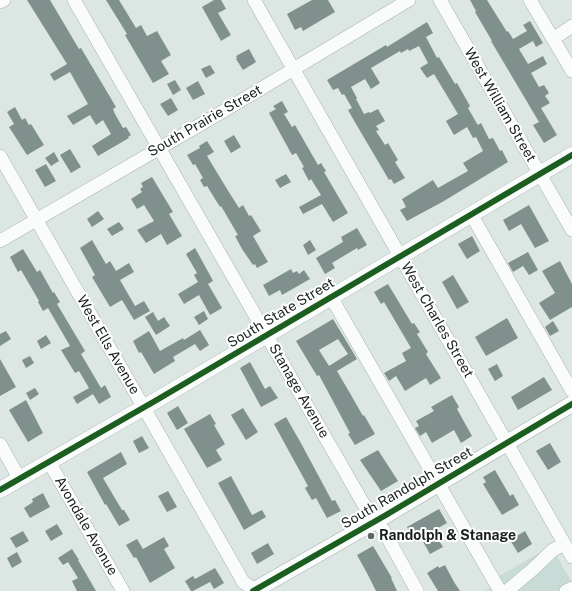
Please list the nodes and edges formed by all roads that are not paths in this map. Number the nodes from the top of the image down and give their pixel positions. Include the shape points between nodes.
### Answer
1 (4, 0) edge
2 (74, 0) edge
3 (254, 0) edge
4 (409, 0) edge
5 (440, 0) edge
6 (530, 0) edge
7 (0, 2) edge
8 (572, 26) edge
9 (553, 39) junction
10 (293, 69) junction
11 (572, 71) edge
12 (160, 147) junction
13 (572, 155) edge
14 (0, 156) edge
15 (539, 173) junction
16 (471, 214) junction
17 (36, 220) junction
18 (572, 230) edge
19 (0, 241) edge
20 (400, 256) junction
21 (331, 297) junction
22 (267, 335) junction
23 (572, 391) edge
24 (572, 404) edge
25 (144, 407) junction
26 (507, 443) junction
27 (0, 444) edge
28 (49, 462) junction
29 (19, 478) junction
30 (439, 483) junction
31 (0, 490) edge
32 (376, 520) junction
33 (564, 544) junction
34 (572, 557) edge
35 (572, 588) edge
36 (124, 591) edge
37 (255, 591) edge
38 (418, 591) edge
39 (500, 591) edge
40 (507, 591) edge
41 (566, 591) edge

1 - 7 street
2 - 12 street, Stanage Avenue
3 - 10 street, West Charles Street
4 - 10 street, South Prairie Street
5 - 15 street, West William Street
6 - 9 street
8 - 9 street
9 - 11 street
10 - 12 street, South Prairie Street
10 - 20 street, West Charles Street
12 - 17 street, South Prairie Street
12 - 22 street, Stanage Avenue
13 - 15 main road, South State Street
14 - 17 street, West Ells Avenue
15 - 16 main road, South State Street
15 - 18 street, West William Street
16 - 20 main road, South State Street
16 - 23 street
17 - 19 street, South Prairie Street
17 - 25 street, West Ells Avenue
20 - 21 main road, South State Street
20 - 26 street, West Charles Street
21 - 22 main road, South State Street
21 - 30 street
22 - 25 main road, South State Street
22 - 32 street, Stanage Avenue
24 - 26 main road, South Randolph Street
25 - 28 main road, South State Street
25 - 37 street, West Ells Avenue via 243,582
26 - 30 main road, South Randolph Street
26 - 33 street, West Charles Street
27 - 29 street
28 - 29 main road, South State Street
28 - 36 street, Avondale Avenue
29 - 31 main road, South State Street
30 - 32 main road, South Randolph Street
30 - 39 street
32 - 37 main road, South Randolph Street
32 - 38 street, Stanage Avenue
33 - 34 street, West Charles Street
33 - 40 street
35 - 41 street

